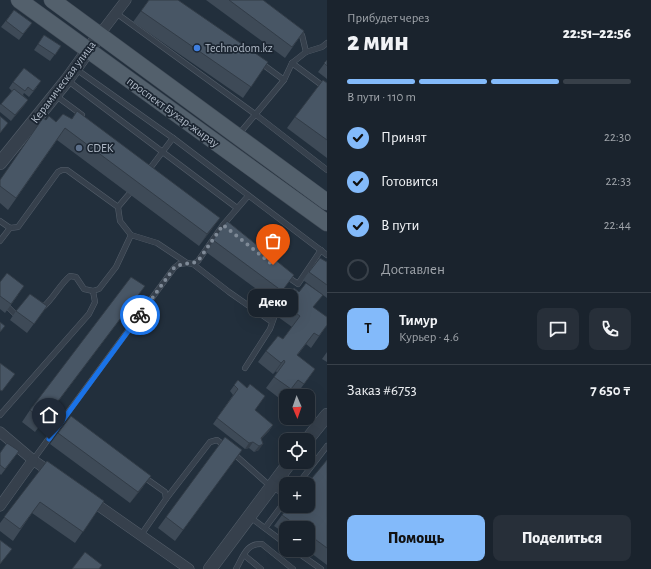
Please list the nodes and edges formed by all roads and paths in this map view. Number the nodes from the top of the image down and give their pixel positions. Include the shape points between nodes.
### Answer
1 (19, 0) edge
2 (52, 0) edge
3 (126, 0) edge
4 (116, 13) junction
5 (290, 26) edge
6 (100, 34) junction
7 (327, 42) edge
8 (88, 50) junction
9 (306, 52) junction
10 (253, 58) edge
11 (292, 63) junction
12 (75, 68) junction
13 (67, 80) junction
14 (284, 80) junction
15 (327, 89) edge
16 (55, 94) junction
17 (255, 114) junction
18 (85, 117) edge
19 (237, 136) junction
20 (173, 138) junction
21 (163, 153) junction
22 (0, 163) edge
23 (145, 163) edge
24 (151, 168) junction
25 (327, 170) edge
26 (157, 172) edge
27 (143, 178) edge
28 (130, 194) dead end
29 (248, 196) junction
30 (327, 202) edge
31 (118, 206) junction
32 (237, 208) junction
33 (217, 220) edge
34 (0, 221) edge
35 (327, 223) edge
36 (223, 225) junction
37 (10, 228) junction
38 (229, 230) edge
39 (131, 235) junction
40 (0, 241) edge
41 (321, 250) junction
42 (327, 255) edge
43 (187, 263) junction
44 (193, 264) junction
45 (279, 270) edge
46 (298, 284) junction
47 (295, 290) edge
48 (93, 291) junction
49 (8, 308) edge
50 (37, 312) edge
51 (15, 314) edge
52 (275, 315) dead end
53 (272, 322) junction
54 (245, 368) dead end
55 (0, 415) edge
56 (327, 415) edge
57 (65, 417) junction
58 (71, 422) edge
59 (0, 432) edge
60 (313, 433) edge
61 (327, 446) edge
62 (33, 460) junction
63 (284, 469) edge
64 (140, 474) edge
65 (303, 477) edge
66 (58, 478) edge
67 (270, 486) junction
68 (78, 491) edge
69 (279, 491) edge
70 (166, 500) junction
71 (0, 506) edge
72 (279, 509) edge
73 (249, 517) junction
74 (265, 528) junction
75 (141, 535) junction
76 (279, 539) edge
77 (244, 555) junction
78 (304, 557) edge
79 (189, 569) edge
80 (210, 569) edge
81 (236, 569) edge
82 (262, 569) edge
83 (293, 569) edge
84 (321, 569) edge

1 - 8 main road, проспект Бухар-жырау
2 - 6 main road, проспект Бухар-жырау
3 - 4 street, Керамическая улица
4 - 6 street, Керамическая улица
4 - 17 lane
5 - 9 lane via 302,35
6 - 8 street, Керамическая улица
6 - 19 main road, проспект Бухар-жырау
7 - 9 lane via 322,47
8 - 12 street, Керамическая улица
8 - 35 main road, проспект Бухар-жырау
9 - 11 lane
10 - 14 lane
11 - 14 lane
11 - 15 lane
12 - 13 street, Керамическая улица
12 - 20 lane
13 - 16 street, Керамическая улица
13 - 21 lane
14 - 17 lane
16 - 18 lane
16 - 22 street, Керамическая улица
17 - 19 lane
17 - 25 lane
19 - 30 main road, проспект Бухар-жырау
20 - 21 lane
20 - 29 lane
21 - 24 lane
21 - 32 lane
23 - 24 lane
24 - 26 lane
24 - 27 lane
28 - 31 lane
29 - 32 lane
29 - 41 lane
31 - 37 lane via 66,170 62,170 18,227
31 - 39 lane via 120,221
32 - 36 lane
33 - 36 lane
34 - 37 lane
36 - 38 lane
36 - 44 lane via 198,261
37 - 40 lane
39 - 43 lane via 157,243
39 - 48 lane via 116,266 99,289
41 - 42 lane
41 - 46 lane
43 - 44 lane
43 - 57 lane via 174,268
44 - 53 lane
45 - 46 lane
46 - 47 lane
48 - 50 lane via 84,288 76,277 70,276 49,302
48 - 55 lane via 95,302 88,314
49 - 51 lane
52 - 53 lane
53 - 54 lane
56 - 60 street
57 - 58 lane
57 - 62 lane
59 - 62 street
61 - 65 lane
62 - 66 street
62 - 71 street
63 - 67 street
64 - 70 lane via 165,492
67 - 69 lane
67 - 70 lane via 217,440 210,442
67 - 73 street
68 - 75 street
70 - 75 lane
72 - 74 lane
73 - 74 lane
73 - 80 street
74 - 76 lane
75 - 79 street
77 - 81 lane
77 - 82 lane
77 - 83 lane via 249,546 262,544
78 - 84 lane

